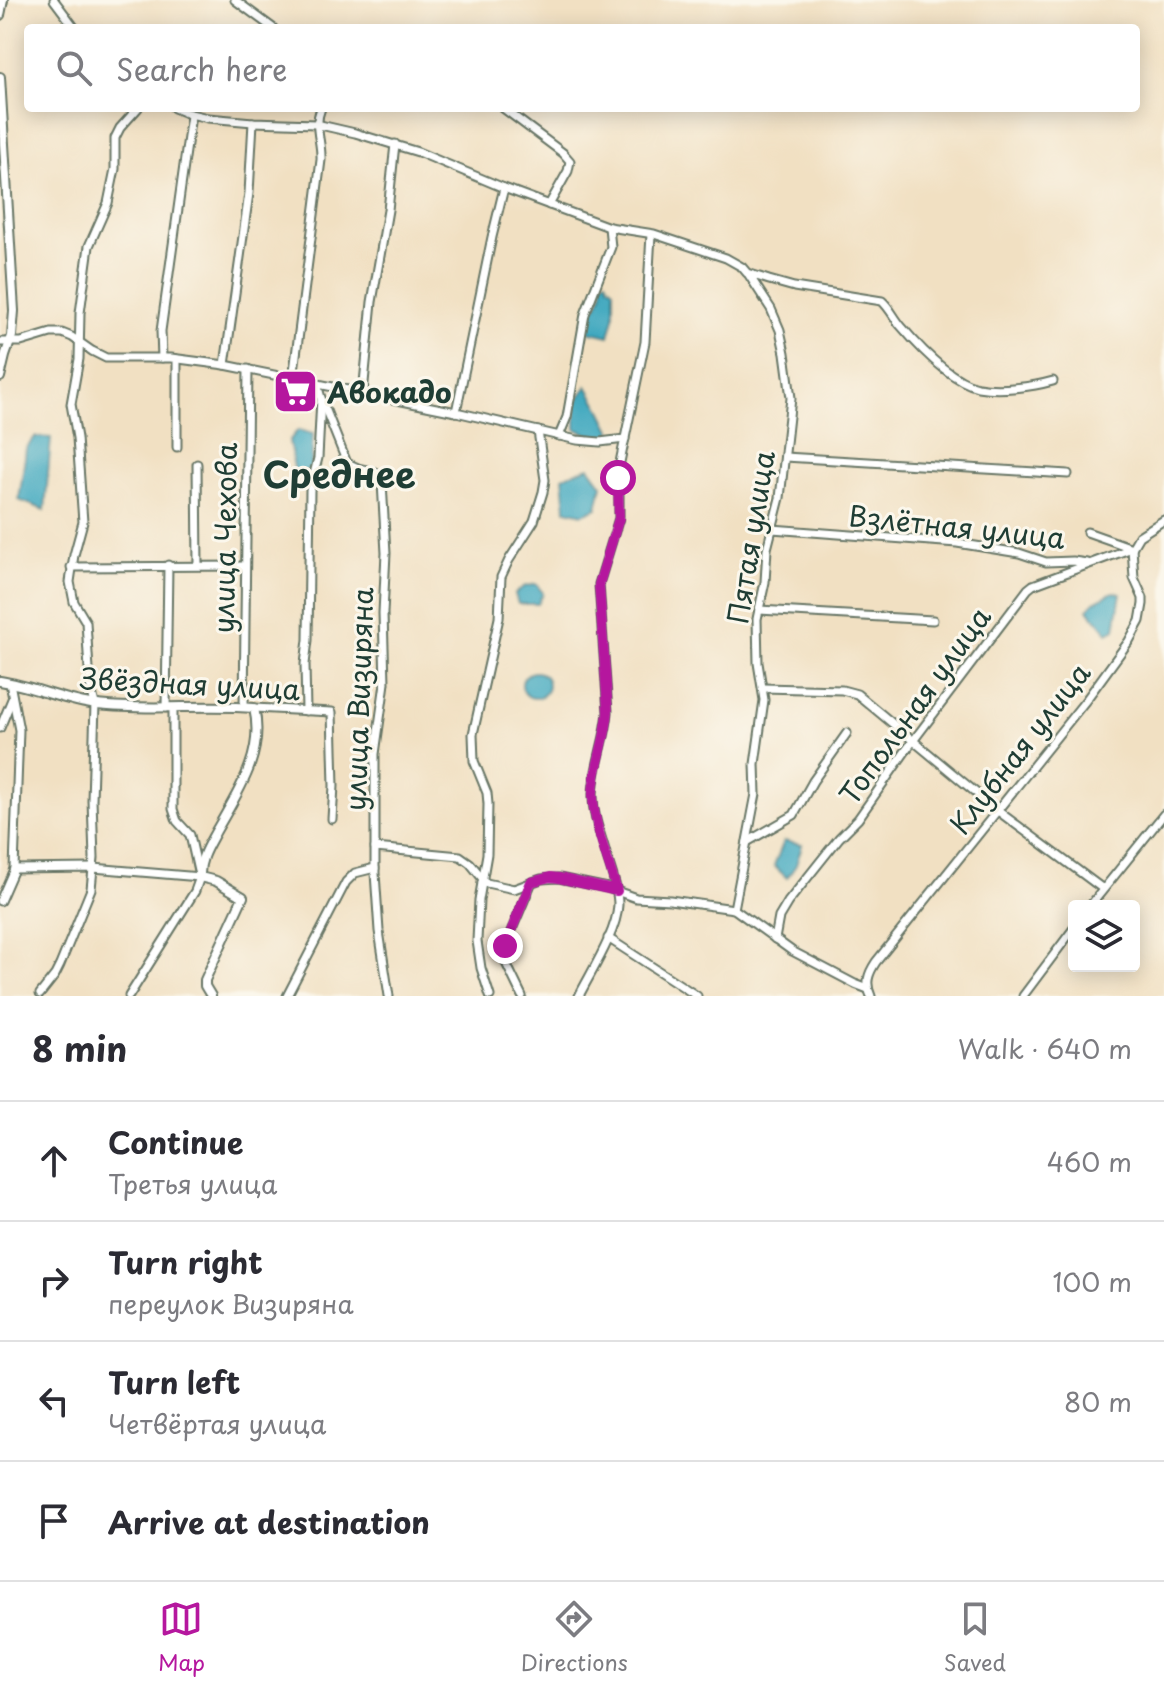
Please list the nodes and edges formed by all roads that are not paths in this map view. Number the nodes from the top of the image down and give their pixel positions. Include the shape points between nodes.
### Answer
1 (3, 0) edge
2 (54, 0) edge
3 (235, 0) edge
4 (0, 15) edge
5 (72, 24) edge
6 (268, 24) edge
7 (0, 77) edge
8 (134, 112) edge
9 (184, 112) edge
10 (320, 112) edge
11 (508, 112) edge
12 (191, 115) junction
13 (253, 122) junction
14 (316, 124) junction
15 (395, 144) junction
16 (504, 188) junction
17 (549, 205) junction
18 (609, 227) junction
19 (651, 234) junction
20 (747, 273) junction
21 (0, 342) edge
22 (10, 343) junction
23 (81, 343) junction
24 (162, 358) junction
25 (177, 359) junction
26 (225, 365) junction
27 (248, 369) junction
28 (0, 377) edge
29 (293, 379) junction
30 (1053, 381) dead end
31 (317, 384) junction
32 (363, 393) junction
33 (321, 398) junction
34 (456, 412) junction
35 (538, 431) junction
36 (559, 436) junction
37 (625, 439) junction
38 (177, 447) dead end
39 (785, 457) junction
40 (197, 464) dead end
41 (1068, 474) dead end
42 (1164, 520) edge
43 (772, 529) junction
44 (1087, 532) dead end
45 (1132, 548) junction
46 (1089, 564) junction
47 (168, 565) junction
48 (198, 565) junction
49 (245, 566) junction
50 (71, 567) junction
51 (759, 610) junction
52 (933, 620) dead end
53 (5, 682) edge
54 (763, 688) junction
55 (12, 699) junction
56 (95, 704) junction
57 (170, 708) junction
58 (249, 708) junction
59 (306, 711) junction
60 (0, 728) edge
61 (847, 733) dead end
62 (913, 741) junction
63 (998, 811) junction
64 (1164, 814) edge
65 (332, 819) dead end
66 (747, 842) junction
67 (375, 848) junction
68 (93, 868) junction
69 (375, 868) junction
70 (14, 869) junction
71 (200, 877) junction
72 (482, 881) junction
73 (531, 882) junction
74 (1103, 889) junction
75 (617, 891) junction
76 (1095, 900) edge
77 (0, 901) edge
78 (734, 909) junction
79 (1068, 936) edge
80 (608, 938) junction
81 (775, 939) junction
82 (870, 992) edge
83 (40, 994) edge
84 (129, 996) edge
85 (211, 996) edge
86 (287, 996) edge
87 (389, 996) edge
88 (490, 996) edge
89 (522, 996) edge
90 (579, 996) edge
91 (697, 996) edge
92 (1023, 996) edge

1 - 4 street
2 - 5 street
3 - 6 street
7 - 22 street via 14,302
8 - 23 street via 115,138 108,203 89,246
9 - 12 street
10 - 14 street
11 - 17 street via 570,161
12 - 13 street
12 - 24 street via 161,331
13 - 14 street
13 - 26 street via 249,193
14 - 15 street
14 - 29 street via 321,160
15 - 16 street
15 - 32 street
16 - 17 street
16 - 34 street
17 - 18 street
18 - 19 street
18 - 36 street via 611,247 585,314
19 - 20 street via 726,258
19 - 37 street via 645,342
20 - 30 street via 794,287 882,301 943,367 978,387 1032,387
20 - 39 street, Пятая улица via 771,309 783,340 791,398
21 - 22 street
22 - 23 street via 51,333
22 - 28 street
23 - 24 street via 106,358
23 - 50 street via 71,404 83,522
24 - 25 street
25 - 26 street
25 - 38 street
26 - 27 street
27 - 29 street
27 - 49 street, улица Чехова
29 - 31 street
31 - 32 street
31 - 33 street
32 - 34 street
33 - 59 street via 318,458 310,490
33 - 67 street, улица Визиряна via 347,463 376,472 382,482 385,683 375,754
34 - 35 street
35 - 36 street
35 - 72 street via 543,492 534,521 501,577 499,618 473,734 474,761 488,804
36 - 37 street via 588,442
37 - 75 street via 618,478 619,518 599,584 608,712 593,800
39 - 41 street
39 - 43 street, Пятая улица
40 - 48 street
42 - 45 street via 1144,532
43 - 46 street, Взлётная улица via 957,543 1046,562
43 - 51 street, Пятая улица
44 - 45 street, Взлётная улица
45 - 46 street, Топольная улица
45 - 63 street, Клубная улица via 1134,578 1143,598 1140,621 1095,688
46 - 62 street, Топольная улица via 1028,589
47 - 48 street
47 - 50 street
47 - 57 street
48 - 49 street
49 - 58 street, улица Чехова
50 - 56 street via 71,592 86,622
51 - 52 street
51 - 54 street, Пятая улица via 757,650
53 - 55 street
53 - 56 street, Звёздная улица
54 - 62 street via 850,691
54 - 66 street, Пятая улица
55 - 60 street
55 - 70 street via 19,740
56 - 57 street, Звёздная улица
56 - 68 street
57 - 58 street, Звёздная улица
57 - 71 street via 173,809 190,835
58 - 59 street, Звёздная улица
58 - 71 street via 258,730 255,750 201,861
59 - 65 street, Звёздная улица via 332,712
61 - 66 street via 794,815
62 - 63 street
62 - 81 street, Топольная улица via 858,819 788,902
63 - 74 street
63 - 82 street, Клубная улица via 872,968
64 - 74 street
66 - 78 street, Пятая улица
67 - 69 street, улица Визиряна
67 - 72 street via 460,856
68 - 70 street
68 - 71 street
68 - 83 street via 91,889 65,954
69 - 86 street via 355,873 346,882
69 - 87 street, улица Визиряна
70 - 77 street
71 - 84 street
71 - 85 street via 243,897 205,980
72 - 73 street via 514,889
72 - 88 street via 477,941
73 - 75 street via 550,877
73 - 89 street via 505,946 505,961
74 - 76 street
75 - 78 street via 636,898
75 - 80 street via 617,915
78 - 81 street
79 - 92 street
80 - 90 street
80 - 91 street
81 - 82 street

